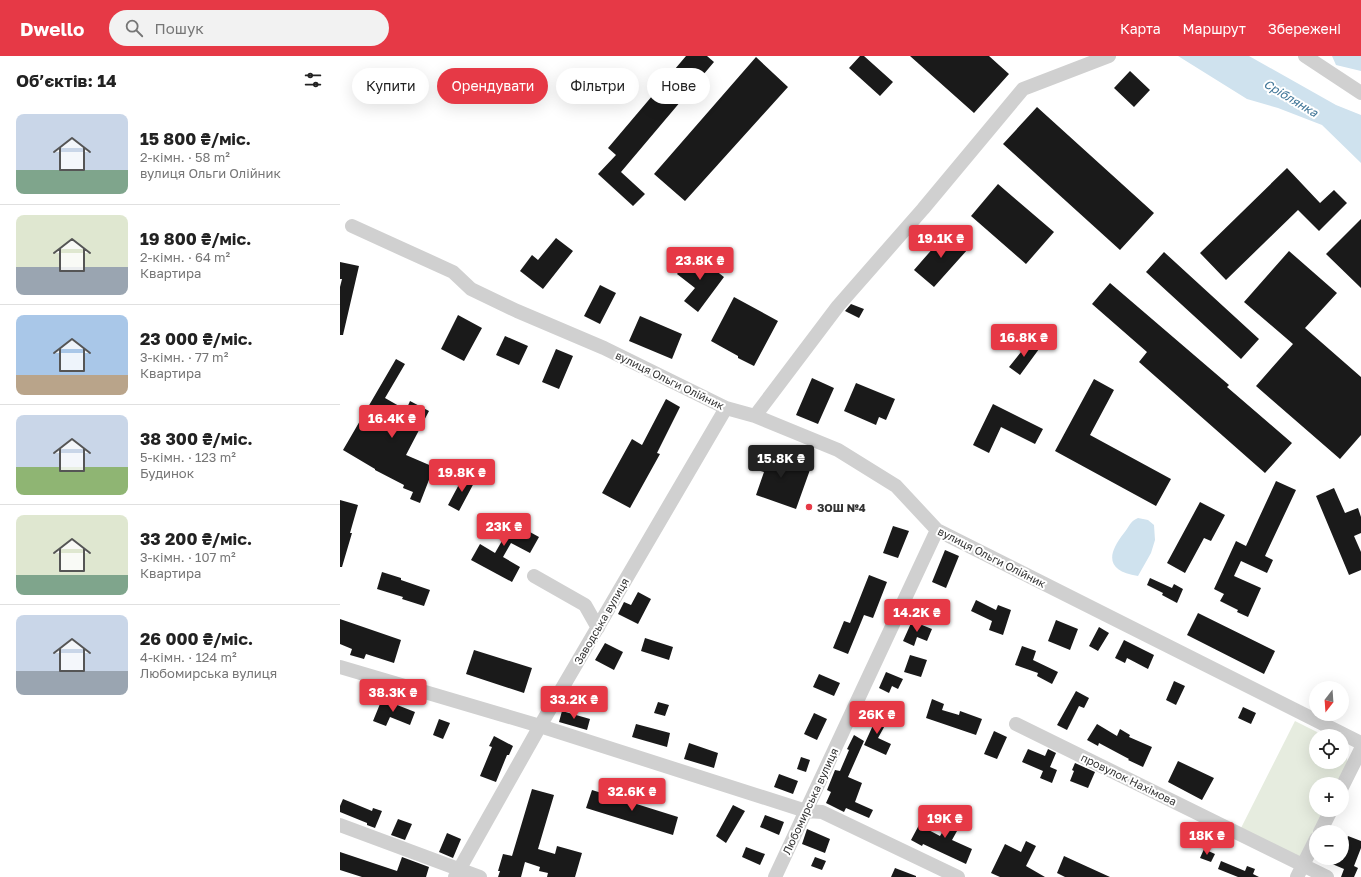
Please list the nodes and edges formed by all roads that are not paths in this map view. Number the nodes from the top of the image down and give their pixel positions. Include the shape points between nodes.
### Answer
1 (1108, 56) edge
2 (1305, 56) edge
3 (1361, 93) edge
4 (352, 226) dead end
5 (726, 408) junction
6 (755, 416) junction
7 (937, 530) junction
8 (534, 576) dead end
9 (598, 628) junction
10 (340, 667) edge
11 (1016, 724) dead end
12 (540, 726) junction
13 (1361, 744) edge
14 (1361, 749) edge
15 (1347, 777) edge
16 (806, 811) junction
17 (340, 825) edge
18 (1309, 854) edge
19 (1304, 864) junction
20 (457, 873) edge
21 (480, 877) edge
22 (775, 877) edge
23 (958, 877) edge
24 (1297, 877) edge
25 (1327, 877) edge

1 - 6 street via 1023,89 838,306
2 - 3 street
4 - 5 street, вулиця Ольги Олійник via 453,272 471,288 517,311 604,348
5 - 6 street, вулиця Ольги Олійник
5 - 9 street, Заводська вулиця
6 - 7 street, вулиця Ольги Олійник via 838,450 896,486
7 - 13 street, вулиця Ольги Олійник
7 - 16 street, Любомирська вулиця
8 - 9 street via 585,605
9 - 12 street, Заводська вулиця
10 - 12 street
11 - 19 street, провулок Нахімова
12 - 16 street
12 - 20 street, Заводська вулиця
14 - 15 street
16 - 22 street, Любомирська вулиця
16 - 23 street via 822,812
17 - 20 street
18 - 19 street
19 - 24 street
19 - 25 street, провулок Нахімова
20 - 21 street

